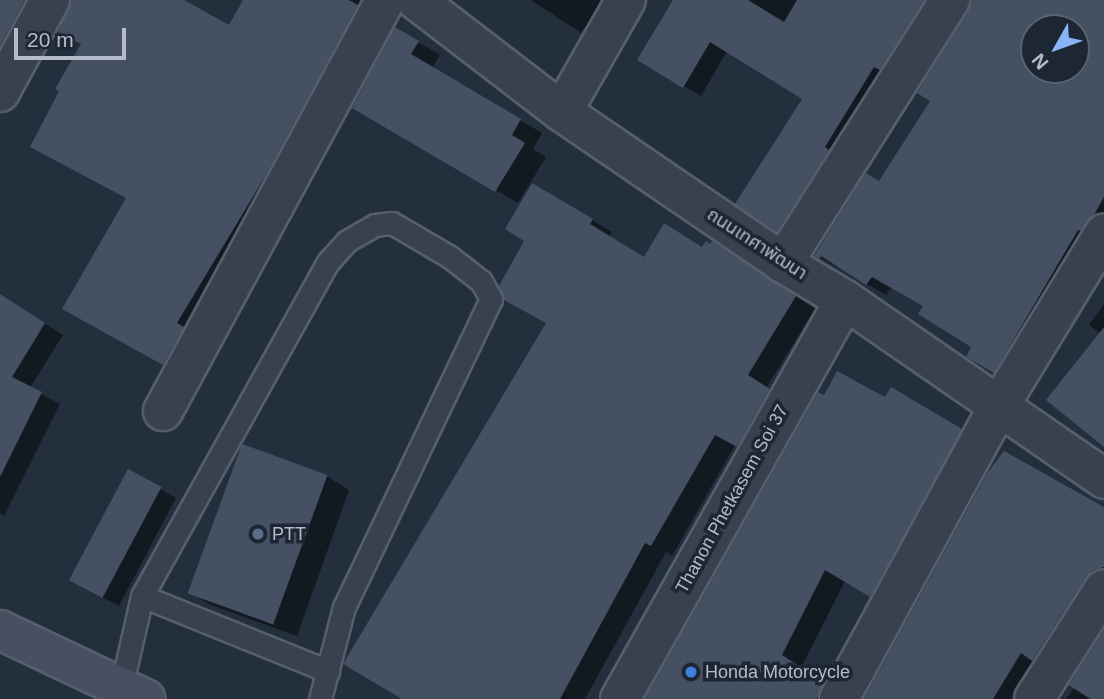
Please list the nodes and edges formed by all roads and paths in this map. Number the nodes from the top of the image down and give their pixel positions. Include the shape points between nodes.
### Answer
1 (50, 0) edge
2 (385, 0) edge
3 (416, 0) edge
4 (626, 0) edge
5 (950, 0) edge
6 (0, 92) edge
7 (562, 112) junction
8 (1104, 234) edge
9 (783, 263) junction
10 (845, 300) junction
11 (999, 406) junction
12 (163, 411) dead end
13 (1104, 479) edge
14 (1104, 589) edge
15 (142, 596) junction
16 (0, 630) edge
17 (328, 671) junction
18 (133, 693) edge
19 (320, 699) edge
20 (620, 699) edge
21 (839, 699) edge
22 (1034, 699) edge

1 - 6 street
2 - 12 street
3 - 7 street, ถนนเทศาพัฒนา
4 - 7 street
5 - 9 street
7 - 9 street, ถนนเทศาพัฒนา
8 - 11 street
9 - 10 street, ถนนเทศาพัฒนา
10 - 11 street, ถนนเทศาพัฒนา
10 - 20 street, Thanon Phetkasem Soi 37
11 - 13 street, ถนนเทศาพัฒนา
11 - 21 street
14 - 22 street
15 - 17 lane
15 - 17 lane via 328,262 347,241 375,225 392,223 450,257 481,281 491,299 344,607
15 - 18 lane
16 - 18 main road
17 - 19 lane

